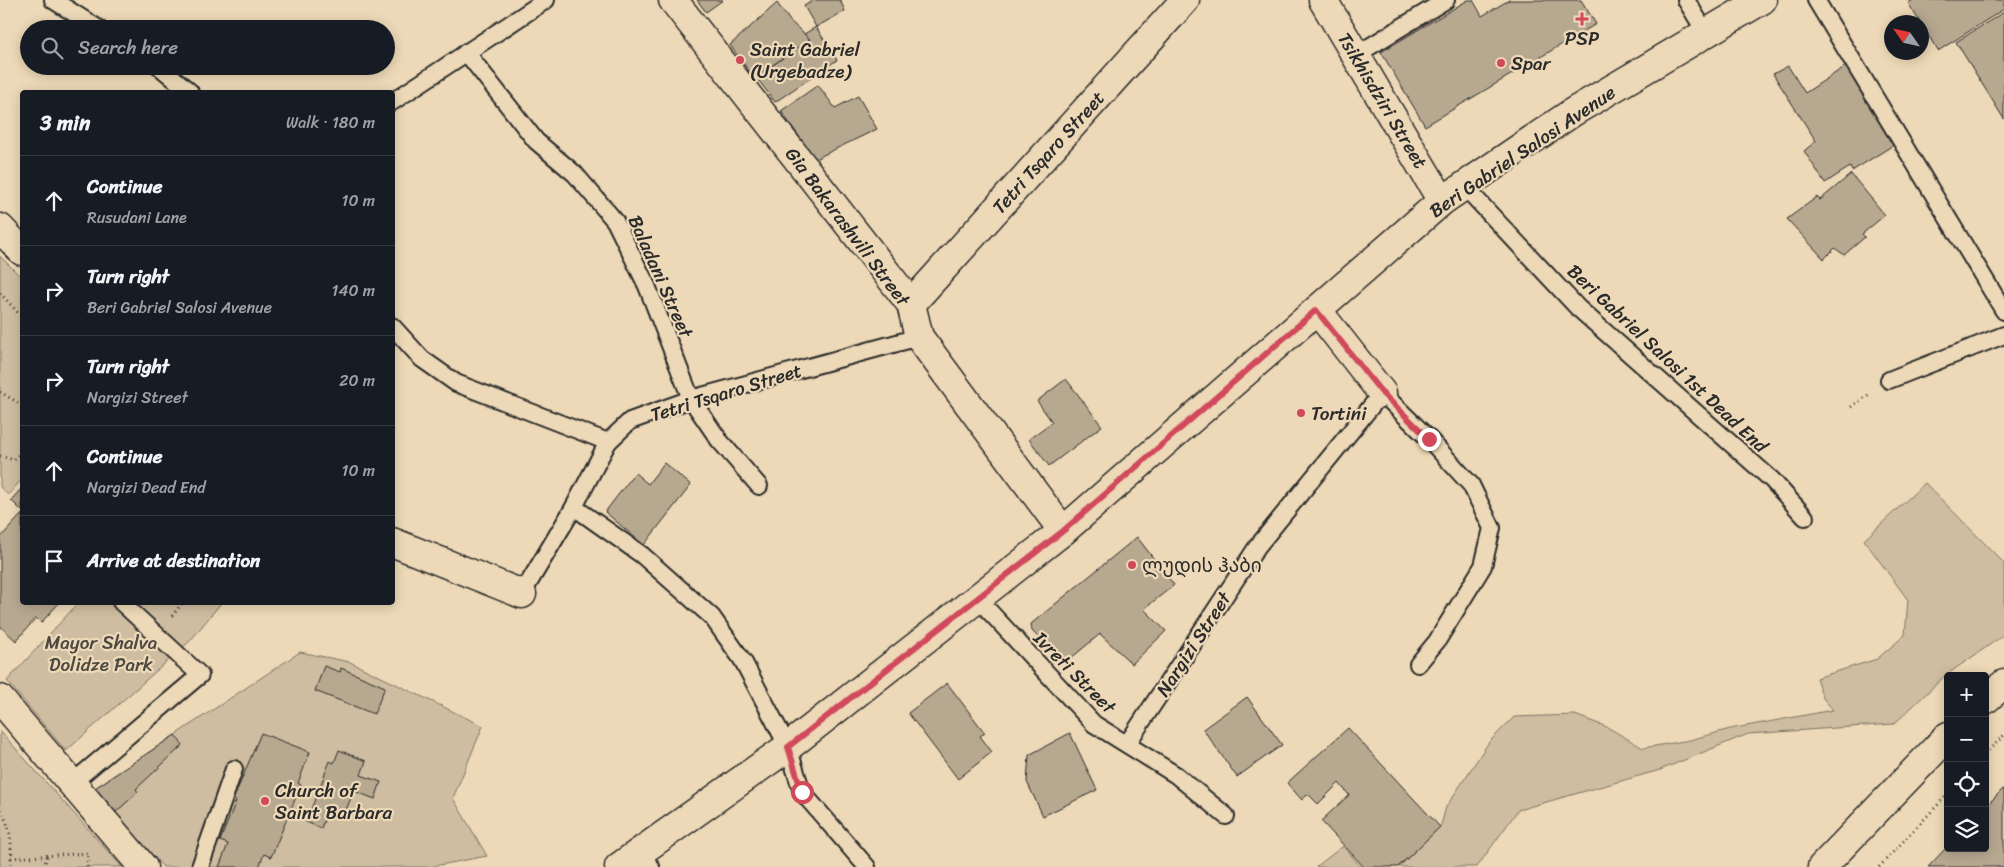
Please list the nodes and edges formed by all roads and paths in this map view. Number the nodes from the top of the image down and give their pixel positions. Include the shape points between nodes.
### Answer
1 (53, 0) edge
2 (546, 0) edge
3 (673, 0) edge
4 (1185, 0) edge
5 (1323, 0) edge
6 (1446, 0) edge
7 (1686, 0) edge
8 (1762, 0) edge
9 (1816, 0) edge
10 (85, 20) edge
11 (1706, 33) junction
12 (466, 52) junction
13 (1356, 55) junction
14 (170, 75) edge
15 (188, 90) edge
16 (395, 100) edge
17 (1464, 185) junction
18 (1442, 201) junction
19 (0, 228) edge
20 (20, 249) edge
21 (0, 293) edge
22 (911, 304) junction
23 (1316, 310) junction
24 (2004, 311) edge
25 (20, 315) edge
26 (395, 329) edge
27 (2004, 335) edge
28 (919, 337) junction
29 (1889, 380) dead end
30 (0, 392) edge
31 (1382, 393) junction
32 (691, 399) junction
33 (20, 404) edge
34 (608, 442) junction
35 (20, 453) edge
36 (0, 456) edge
37 (759, 486) dead end
38 (574, 507) junction
39 (1805, 517) dead end
40 (1063, 531) junction
41 (395, 543) edge
42 (522, 594) joint
43 (977, 598) junction
44 (124, 605) edge
45 (1418, 664) dead end
46 (2004, 684) edge
47 (1989, 697) edge
48 (0, 699) edge
49 (2004, 735) edge
50 (1944, 740) edge
51 (1127, 744) junction
52 (788, 747) junction
53 (1989, 750) edge
54 (234, 769) dead end
55 (72, 783) junction
56 (1944, 798) edge
57 (0, 810) edge
58 (1226, 816) dead end
59 (88, 853) junction
60 (47, 856) junction
61 (11, 858) junction
62 (136, 859) edge
63 (636, 862) edge
64 (9, 867) edge
65 (44, 867) edge
66 (87, 867) edge
67 (200, 867) edge
68 (867, 867) edge
69 (1822, 867) edge
70 (1879, 867) edge

1 - 10 lane
2 - 12 lane
3 - 22 street, Gia Bakarashvili Street
4 - 22 street, Tetri Tsqaro Street
5 - 13 street, Tsikhisdziri Street
6 - 13 lane
7 - 11 lane
8 - 11 street, Beri Gabriel Salosi Avenue
9 - 24 lane
11 - 17 street, Beri Gabriel Salosi Avenue via 1573,112
12 - 16 lane
12 - 32 lane, Baladani Street via 536,141 575,174 615,221 647,286
13 - 18 street, Tsikhisdziri Street
14 - 15 lane
17 - 18 street, Beri Gabriel Salosi Avenue
17 - 39 lane, Beri Gabriel Salosi 1st Dead End via 1578,308 1772,480
18 - 23 street, Beri Gabriel Salosi Avenue
19 - 20 street
21 - 25 path
22 - 28 street, Gia Bakarashvili Street
23 - 31 street
23 - 40 street, Beri Gabriel Salosi Avenue
26 - 34 lane via 422,359 456,383
27 - 29 lane
28 - 32 lane, Tetri Tsqaro Street
28 - 40 street, Gia Bakarashvili Street
30 - 33 path
31 - 45 lane via 1471,485 1492,528 1483,566 1437,640
31 - 51 lane, Nargizi Street via 1257,547
32 - 34 lane, Tetri Tsqaro Street via 630,421
32 - 37 lane, Baladani Street via 719,440
34 - 38 lane, Tetri Tsqaro Street
35 - 36 path via 14,460
38 - 42 lane, Tetri Tsqaro Street
38 - 52 lane via 642,555 712,618 743,661
40 - 43 street, Beri Gabriel Salosi Avenue
41 - 42 street
43 - 51 lane, Ivreti Street via 1094,724
43 - 52 street, Beri Gabriel Salosi Avenue
44 - 55 lane via 200,675
46 - 47 street
48 - 55 street
49 - 53 path
50 - 69 street
51 - 58 lane, Ivreti Street via 1176,775
52 - 63 street, Beri Gabriel Salosi Avenue
52 - 68 lane via 802,792
54 - 67 lane
55 - 62 street
56 - 70 path
57 - 61 path via 9,830
59 - 60 path
59 - 62 path
59 - 66 path
60 - 61 path
60 - 65 path
61 - 64 path

